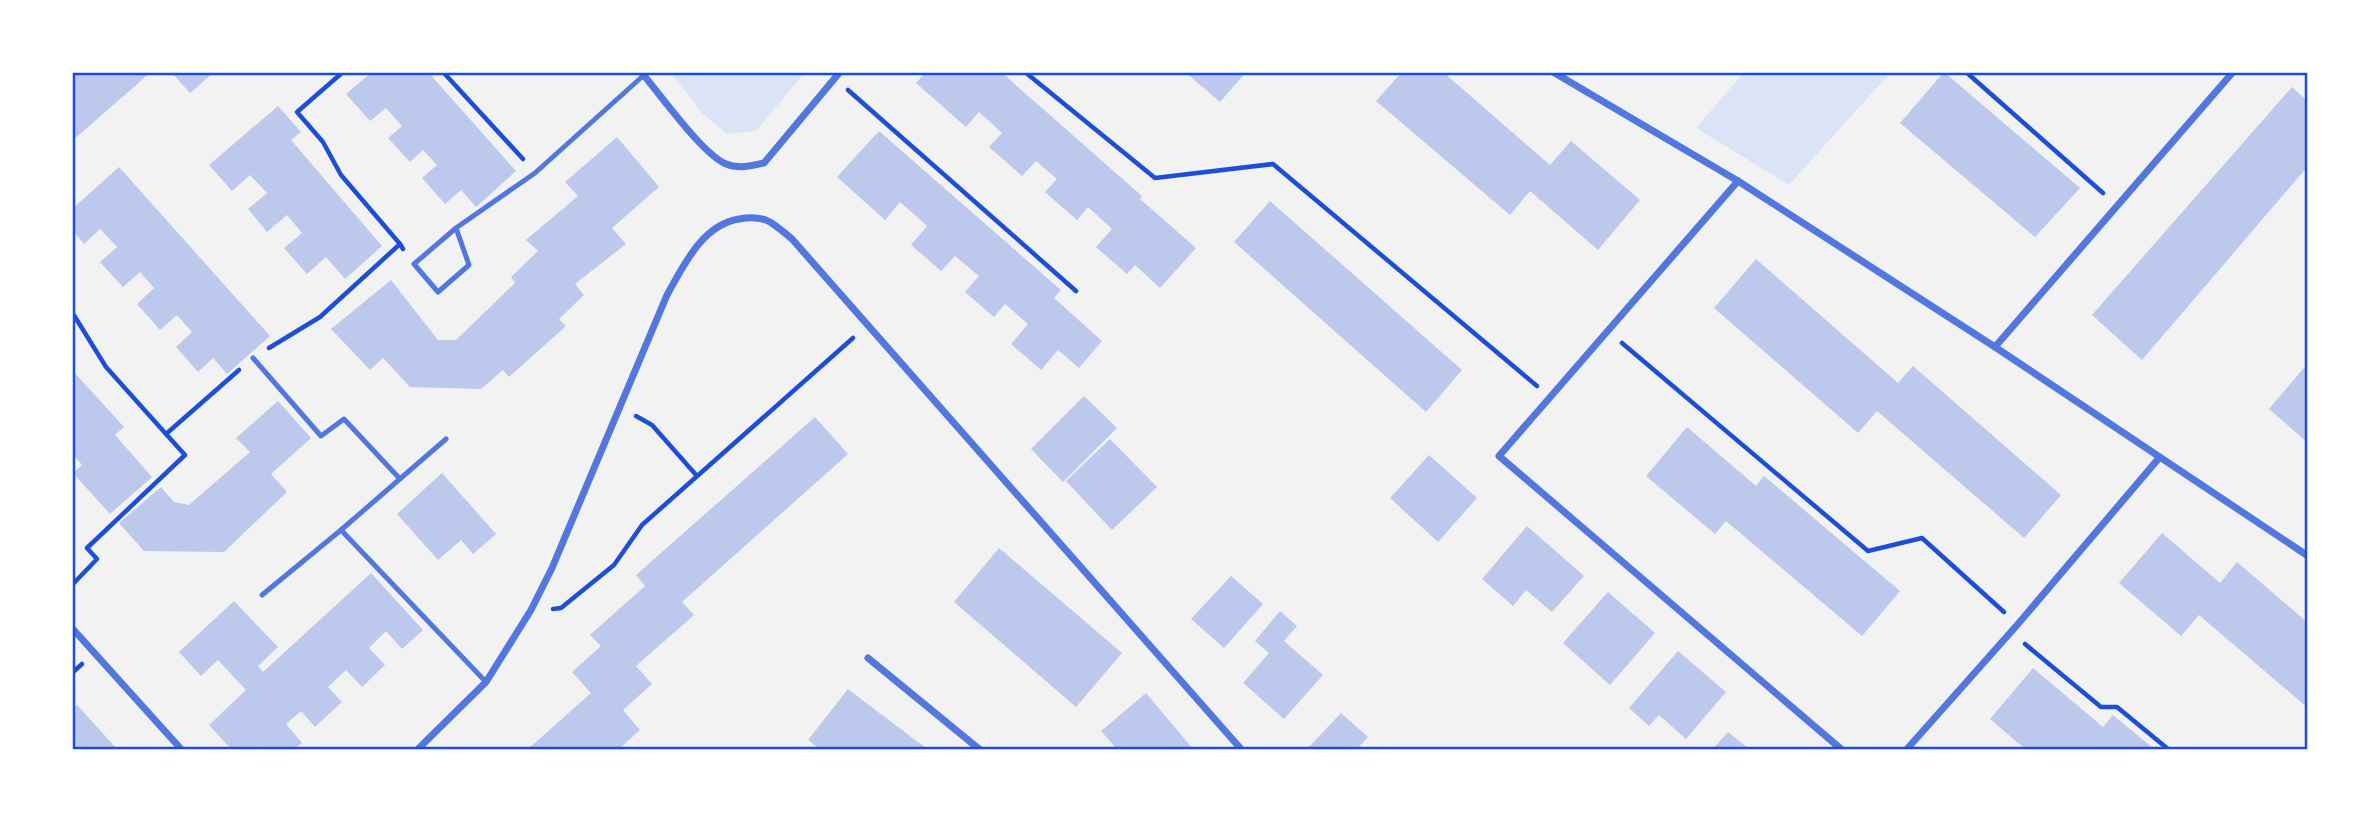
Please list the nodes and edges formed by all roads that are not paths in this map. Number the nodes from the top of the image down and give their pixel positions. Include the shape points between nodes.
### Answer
1 (840, 72) edge
2 (1553, 72) edge
3 (2234, 72) edge
4 (643, 73) edge
5 (1564, 74) edge
6 (1738, 181) junction
7 (456, 228) junction
8 (1995, 347) junction
9 (253, 358) dead end
10 (446, 439) dead end
11 (2159, 458) junction
12 (400, 479) junction
13 (341, 530) junction
14 (2308, 556) edge
15 (262, 595) dead end
16 (72, 628) edge
17 (868, 657) dead end
18 (486, 682) junction
19 (181, 749) edge
20 (418, 749) edge
21 (979, 749) edge
22 (1241, 749) edge
23 (1841, 749) edge
24 (1907, 749) edge

1 - 4 street via 764,163 745,167 727,164 707,150
2 - 5 street
3 - 8 street
4 - 7 lane via 535,173
5 - 6 street
6 - 8 street
6 - 23 street via 1499,456
7 - 7 lane via 414,264 438,292 469,265
8 - 11 street
9 - 12 lane via 321,436 344,419
10 - 12 lane
11 - 14 street
11 - 24 street
12 - 13 lane
13 - 15 lane
13 - 18 lane
16 - 19 street
17 - 21 street
18 - 20 street
18 - 22 street via 552,568 684,264 725,221 750,216 769,221 792,239

